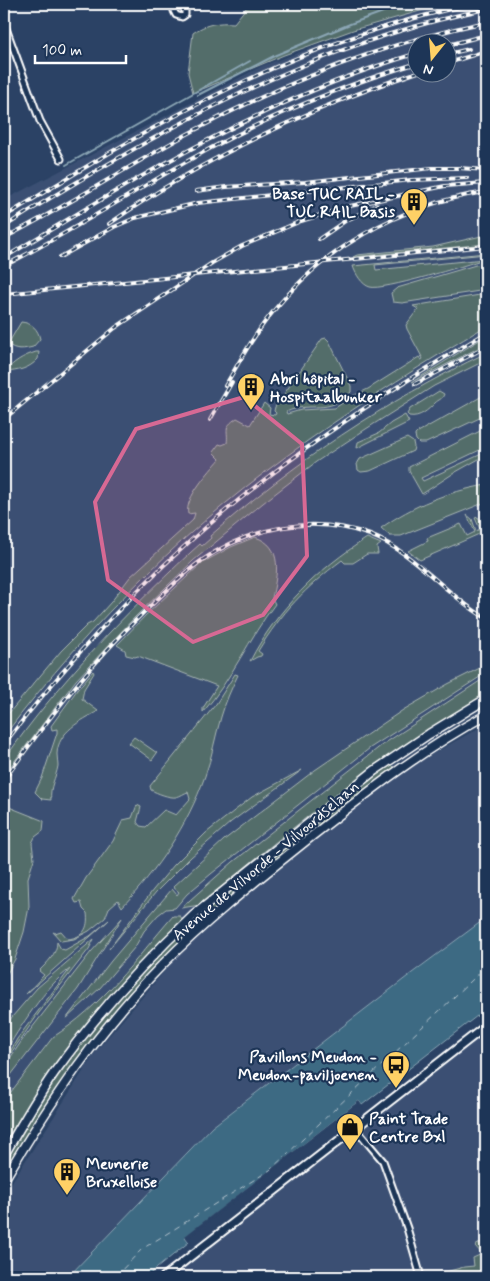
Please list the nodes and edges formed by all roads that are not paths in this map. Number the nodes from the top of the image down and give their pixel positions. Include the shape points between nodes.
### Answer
1 (4, 23) edge
2 (61, 159) dead end
3 (486, 700) edge
4 (486, 715) edge
5 (486, 1026) edge
6 (356, 1129) junction
7 (4, 1155) edge
8 (4, 1180) edge
9 (164, 1277) edge
10 (421, 1277) edge

1 - 2 street via 40,121
3 - 7 main road, Avenue de Vilvorde - Vilvoordselaan via 374,771 166,941 84,1035 42,1091
4 - 8 main road, Avenue de Vilvorde - Vilvoordselaan via 427,750 369,791 186,941 129,1000 88,1051
5 - 6 main road
6 - 9 main road
6 - 10 street via 385,1164

